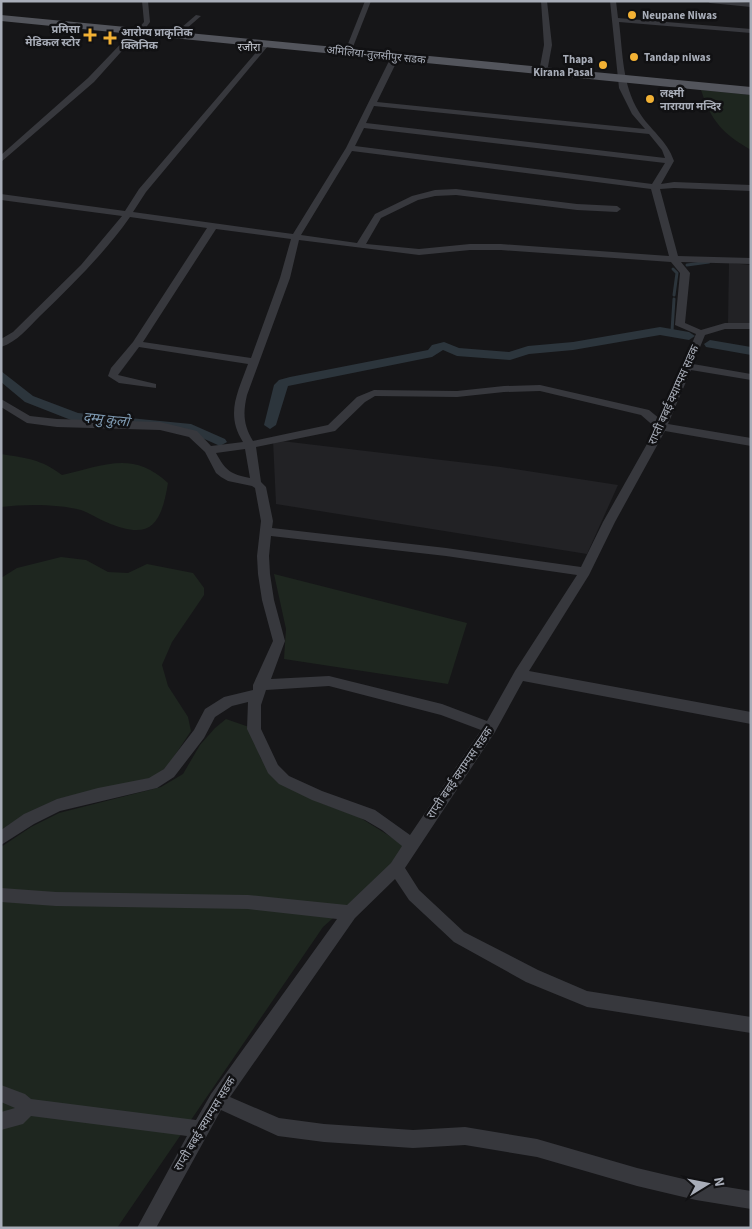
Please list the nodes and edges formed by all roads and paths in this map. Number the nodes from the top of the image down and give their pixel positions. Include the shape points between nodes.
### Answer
1 (146, 1) edge
2 (368, 1) edge
3 (544, 1) edge
4 (613, 1) edge
5 (710, 1) edge
6 (738, 2) edge
7 (751, 5) edge
8 (198, 16) dead end
9 (1, 18) edge
10 (615, 20) junction
11 (751, 31) edge
12 (138, 32) junction
13 (176, 35) junction
14 (265, 44) junction
15 (347, 52) junction
16 (395, 57) junction
17 (543, 72) junction
18 (621, 79) junction
19 (751, 92) edge
20 (373, 104) junction
21 (362, 125) junction
22 (652, 132) junction
23 (350, 148) junction
24 (1, 160) edge
25 (669, 161) junction
26 (655, 187) junction
27 (751, 188) edge
28 (1, 197) edge
29 (617, 209) dead end
30 (130, 215) junction
31 (213, 226) junction
32 (296, 236) junction
33 (360, 246) junction
34 (674, 259) junction
35 (751, 261) edge
36 (751, 326) edge
37 (701, 333) junction
38 (1, 344) edge
39 (137, 344) junction
40 (255, 362) junction
41 (688, 366) junction
42 (751, 377) edge
43 (152, 386) dead end
44 (1, 402) edge
45 (662, 427) junction
46 (751, 442) edge
47 (250, 445) junction
48 (209, 450) junction
49 (256, 483) junction
50 (265, 531) junction
51 (585, 572) junction
52 (520, 675) junction
53 (259, 690) junction
54 (751, 718) edge
55 (490, 728) junction
56 (1, 838) edge
57 (412, 845) junction
58 (396, 868) junction
59 (1, 895) edge
60 (350, 913) junction
61 (751, 1025) edge
62 (1, 1093) edge
63 (217, 1100) junction
64 (28, 1107) junction
65 (1, 1121) edge
66 (200, 1129) junction
67 (751, 1200) edge
68 (146, 1228) edge

1 - 12 street via 147,22
2 - 15 street
3 - 17 street via 548,45
4 - 10 street
5 - 6 street
6 - 7 street
8 - 13 street
9 - 12 main road, अमिलिया-तुलसीपुर सडक
10 - 11 street
10 - 18 street
12 - 13 main road, अमिलिया-तुलसीपुर सडक
12 - 24 street via 92,80
13 - 14 main road, अमिलिया-तुलसीपुर सडक
14 - 15 main road, अमिलिया-तुलसीपुर सडक
14 - 30 street via 142,191
15 - 16 main road, अमिलिया-तुलसीपुर सडक
16 - 17 main road, अमिलिया-तुलसीपुर सडक
16 - 20 street
17 - 18 main road, अमिलिया-तुलसीपुर सडक
18 - 19 main road, अमिलिया-तुलसीपुर सडक
18 - 22 street via 636,114
20 - 21 street
20 - 22 street
21 - 23 street
21 - 25 street
22 - 25 street via 666,149
23 - 26 street
23 - 32 street
25 - 26 street
26 - 27 street
26 - 34 street
28 - 30 street
29 - 33 street via 456,192 435,193 415,198 378,216
30 - 31 street
30 - 38 street via 70,280 16,334
31 - 32 street
31 - 39 street
32 - 33 street
32 - 40 street via 286,278
33 - 34 street via 419,252 501,247
34 - 35 street
34 - 37 street via 685,273 680,325
36 - 37 street, राप्ती बबई क्याम्पस सडक via 725,326
37 - 41 street, राप्ती बबई क्याम्पस सडक
39 - 40 street
39 - 43 street via 113,376
40 - 47 street via 238,412 241,432
41 - 42 street
41 - 45 street, राप्ती बबई क्याम्पस सडक
44 - 48 street via 27,419 160,426 194,434
45 - 46 street
45 - 47 street via 645,412 540,388 504,388 457,394 374,393 359,400 344,421 331,428
45 - 51 street, राप्ती बबई क्याम्पस सडक
47 - 48 street
47 - 49 street
48 - 49 street via 220,470 232,478
49 - 50 street via 260,487 267,521
50 - 51 street
50 - 53 street via 264,574 279,641
51 - 52 street, राप्ती बबई क्याम्पस सडक
52 - 54 street
52 - 55 street, राप्ती बबई क्याम्पस सडक
53 - 55 street via 329,681 442,710
53 - 56 street via 228,701 210,713 199,734 169,773 152,784 57,805
53 - 57 street via 253,717 254,729 273,769 284,780 317,796 370,815
55 - 57 street, राप्ती बबई क्याम्पस सडक
57 - 58 street, राप्ती बबई क्याम्पस सडक
58 - 60 street, राप्ती बबई क्याम्पस सडक
58 - 61 street via 414,895 459,937 532,976 587,999
59 - 60 street via 248,902
60 - 63 street, राप्ती बबई क्याम्पस सडक
62 - 64 street via 20,1100
63 - 66 street, राप्ती बबई क्याम्पस सडक
63 - 67 street via 278,1127 413,1139 465,1136 537,1148 637,1177
64 - 65 street via 17,1118
64 - 66 street
66 - 68 street, राप्ती बबई क्याम्पस सडक

